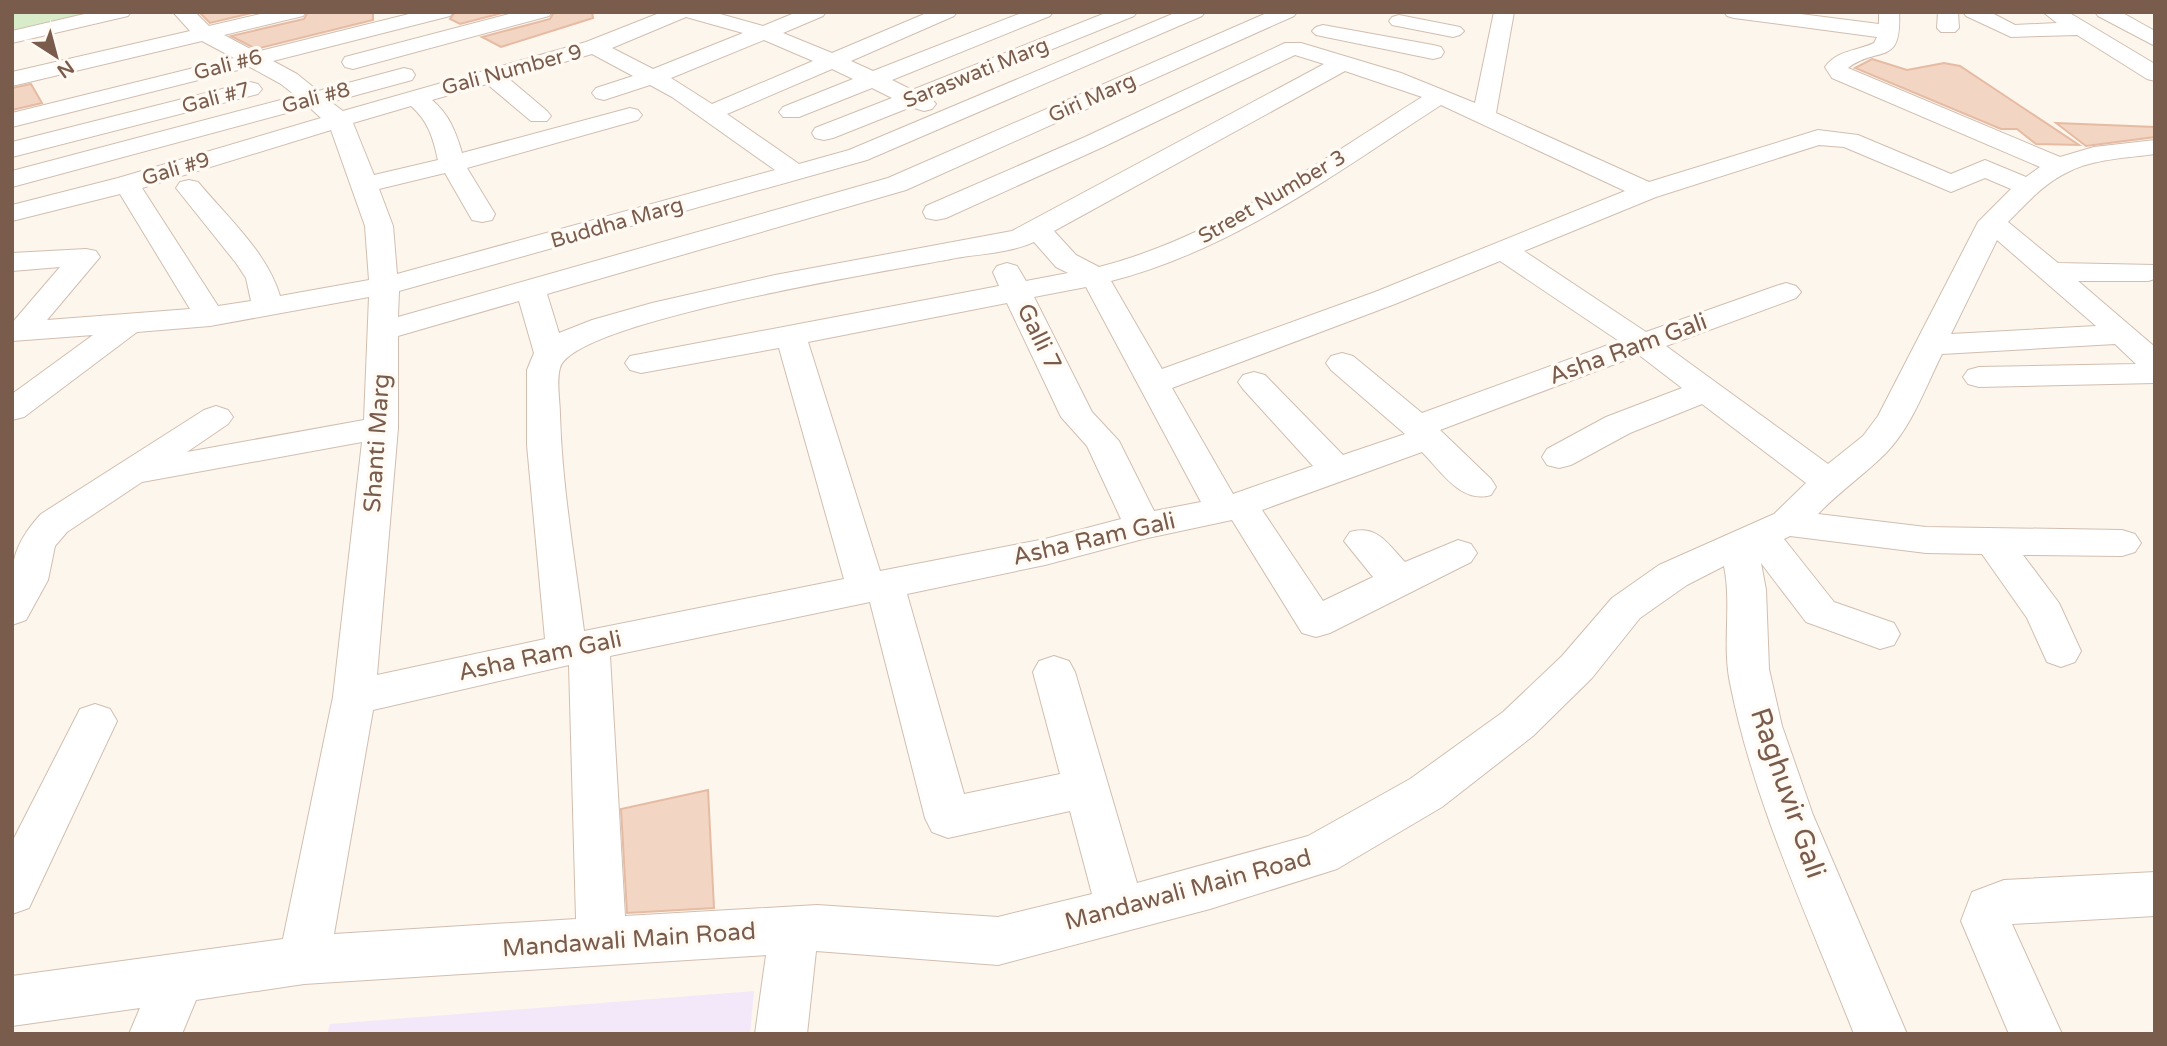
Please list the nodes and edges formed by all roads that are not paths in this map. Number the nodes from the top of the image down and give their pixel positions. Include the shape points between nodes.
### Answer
1 (121, 12) edge
2 (296, 12) edge
3 (386, 12) edge
4 (542, 12) edge
5 (681, 12) edge
6 (689, 12) edge
7 (816, 12) edge
8 (986, 12) edge
9 (1043, 12) edge
10 (1127, 12) edge
11 (1287, 12) edge
12 (1504, 12) edge
13 (1734, 12) edge
14 (1867, 12) edge
15 (1973, 12) edge
16 (2053, 12) edge
17 (2105, 12) edge
18 (437, 13) edge
19 (940, 13) edge
20 (1182, 14) edge
21 (197, 19) edge
22 (1889, 20) edge
23 (2080, 29) junction
24 (1323, 31) junction
25 (1452, 31) dead end
26 (762, 32) junction
27 (1233, 36) junction
28 (12, 37) edge
29 (2155, 40) edge
30 (594, 47) junction
31 (1287, 50) junction
32 (894, 52) dead end
33 (1433, 52) dead end
34 (938, 53) junction
35 (242, 54) junction
36 (12, 57) edge
37 (833, 61) junction
38 (626, 62) junction
39 (1343, 63) junction
40 (424, 70) dead end
41 (979, 71) junction
42 (2155, 74) edge
43 (493, 77) junction
44 (653, 77) junction
45 (12, 79) edge
46 (289, 79) junction
47 (873, 79) junction
48 (2128, 80) dead end
49 (595, 82) junction
50 (1440, 96) junction
51 (2155, 96) edge
52 (415, 97) junction
53 (12, 98) edge
54 (912, 98) junction
55 (312, 99) junction
56 (792, 112) dead end
57 (710, 113) junction
58 (1484, 115) junction
59 (539, 116) dead end
60 (950, 117) junction
61 (12, 120) edge
62 (339, 120) junction
63 (824, 133) dead end
64 (2155, 147) edge
65 (12, 150) edge
66 (452, 164) junction
67 (2059, 166) junction
68 (795, 173) junction
69 (12, 179) edge
70 (127, 184) junction
71 (365, 185) junction
72 (2028, 187) junction
73 (189, 188) dead end
74 (1647, 191) junction
75 (915, 198) junction
76 (12, 213) edge
77 (482, 214) dead end
78 (845, 221) dead end
79 (1992, 222) junction
80 (1037, 229) junction
81 (993, 244) junction
82 (1504, 251) junction
83 (12, 262) edge
84 (2052, 272) junction
85 (2148, 272) dead end
86 (1094, 276) junction
87 (384, 286) junction
88 (531, 291) junction
89 (1016, 292) junction
90 (1786, 292) dead end
91 (268, 307) junction
92 (209, 317) junction
93 (128, 324) junction
94 (18, 331) edge
95 (384, 331) junction
96 (2123, 334) junction
97 (791, 336) junction
98 (1642, 343) junction
99 (1930, 345) junction
100 (551, 353) junction
101 (641, 363) dead end
102 (1342, 363) dead end
103 (2155, 365) edge
104 (2155, 373) edge
105 (1979, 377) dead end
106 (1254, 382) dead end
107 (1152, 384) junction
108 (1704, 391) junction
109 (12, 410) edge
110 (216, 417) dead end
111 (381, 428) junction
112 (1423, 433) junction
113 (1559, 457) dead end
114 (1336, 468) junction
115 (129, 474) junction
116 (1828, 482) junction
117 (1478, 486) dead end
118 (1232, 507) junction
119 (1143, 526) junction
120 (1761, 533) junction
121 (1363, 541) dead end
122 (1994, 543) junction
123 (2122, 543) dead end
124 (1458, 552) dead end
125 (1399, 581) junction
126 (876, 586) junction
127 (12, 610) edge
128 (1880, 634) dead end
129 (578, 648) junction
130 (2061, 652) dead end
131 (1054, 673) dead end
132 (354, 696) junction
133 (95, 721) dead end
134 (1087, 788) junction
135 (12, 892) edge
136 (2155, 894) edge
137 (1121, 910) junction
138 (794, 930) junction
139 (602, 942) junction
140 (304, 960) junction
141 (180, 977) junction
142 (12, 1001) edge
143 (155, 1034) edge
144 (781, 1034) edge
145 (1881, 1034) edge
146 (2036, 1034) edge

1 - 28 street
2 - 21 street
3 - 35 street
4 - 46 street, Gali #7
5 - 30 street, Gali Number 9
6 - 26 street
7 - 26 street
8 - 32 street
9 - 34 street
10 - 41 street, Saraswati Marg
11 - 27 street, Giri Marg
12 - 58 street
13 - 22 street
14 - 22 street
15 - 23 street via 2011,31
16 - 23 street
17 - 29 street
18 - 35 street, Gali #6
19 - 37 street
20 - 27 street
20 - 60 street, Buddha Marg
21 - 35 street
21 - 36 street
21 - 45 street
22 - 67 street via 1887,43 1874,53 1841,61 1836,66 1840,73
23 - 42 street
24 - 25 street via 1364,16
24 - 31 street
24 - 33 street
26 - 37 street
26 - 44 street
27 - 31 street
27 - 75 street, Giri Marg
30 - 38 street
30 - 43 street, Gali Number 9
31 - 39 street
31 - 75 street via 1094,142
34 - 41 street
34 - 47 street
35 - 46 street
35 - 53 street
35 - 61 street, Gali #6
37 - 47 street
37 - 57 street
38 - 44 street
38 - 49 street
39 - 50 street
39 - 80 street
40 - 55 street, Gali #8
41 - 54 street, Saraswati Marg
43 - 52 street, Gali Number 9
43 - 59 street
44 - 49 street
44 - 57 street
46 - 55 street
46 - 65 street, Gali #7
47 - 54 street
47 - 56 street
48 - 51 street
49 - 66 street via 630,115
50 - 58 street
50 - 86 street, Street Number 3 via 1204,239
52 - 62 street, Gali Number 9
52 - 66 street via 433,113
54 - 60 street
54 - 63 street, Saraswati Marg
55 - 62 street
55 - 69 street, Gali #8
57 - 68 street
58 - 74 street
60 - 68 street, Buddha Marg via 858,155
62 - 70 street, Gali #9
62 - 71 street, Shanti Marg
64 - 67 street, Mandawali Main Road via 2094,155
66 - 71 street
66 - 77 street
67 - 72 street, Mandawali Main Road
68 - 87 street, Buddha Marg
70 - 76 street, Gali #9
70 - 92 street
71 - 87 street, Shanti Marg via 379,226
72 - 74 street via 1985,168 1951,184 1831,136
72 - 79 street, Mandawali Main Road
73 - 91 street via 248,259 260,278
74 - 82 street
75 - 78 street
75 - 81 street
75 - 88 street
79 - 84 street
79 - 99 street, Mandawali Main Road
80 - 81 street
80 - 86 street via 1066,261
81 - 89 street, Galli 7
81 - 100 street via 652,312 603,326
82 - 98 street
82 - 107 street
83 - 94 street via 86,257
84 - 85 street
84 - 96 street
86 - 89 street, Street Number 3
86 - 107 street
87 - 91 street, Buddha Marg
87 - 95 street, Shanti Marg
88 - 95 street
88 - 100 street
89 - 97 street, Street Number 3
89 - 119 street, Galli 7 via 1078,417 1102,441
90 - 98 street, Asha Ram Gali
91 - 92 street, Buddha Marg
92 - 93 street, Buddha Marg
93 - 94 street, Buddha Marg
93 - 109 street
95 - 111 street, Shanti Marg
96 - 99 street
96 - 103 street
97 - 101 street, Street Number 3
97 - 126 street
98 - 108 street
98 - 112 street, Asha Ram Gali
99 - 116 street, Mandawali Main Road via 1893,419 1875,444
100 - 129 street via 543,370 544,445
102 - 112 street
104 - 105 street
106 - 114 street
107 - 118 street
108 - 113 street via 1618,425
108 - 116 street
110 - 115 street
111 - 115 street
111 - 132 street, Shanti Marg
112 - 114 street, Asha Ram Gali
112 - 117 street
114 - 118 street, Asha Ram Gali
115 - 127 street via 54,523 38,541 29,580
116 - 120 street, Mandawali Main Road
118 - 119 street, Asha Ram Gali
118 - 125 street via 1316,622
119 - 126 street, Asha Ram Gali via 1045,552
120 - 122 street
120 - 128 street via 1820,612
120 - 137 street, Mandawali Main Road via 1673,575 1626,608 1577,667 1518,724 1426,793 1320,854
120 - 145 street, Raghuvir Gali via 1746,588 1750,679 1796,831
121 - 125 street
122 - 123 street
122 - 130 street via 2045,613
124 - 125 street
126 - 129 street, Asha Ram Gali
126 - 134 street via 948,818
129 - 132 street, Asha Ram Gali
129 - 139 street
131 - 134 street
132 - 140 street, Shanti Marg
133 - 135 street
134 - 137 street
136 - 146 street via 2004,902 1989,908 1986,921
137 - 138 street, Mandawali Main Road via 998,942
138 - 139 street, Mandawali Main Road
138 - 144 street
139 - 140 street, Mandawali Main Road
140 - 141 street, Mandawali Main Road
141 - 142 street, Mandawali Main Road
141 - 143 street

